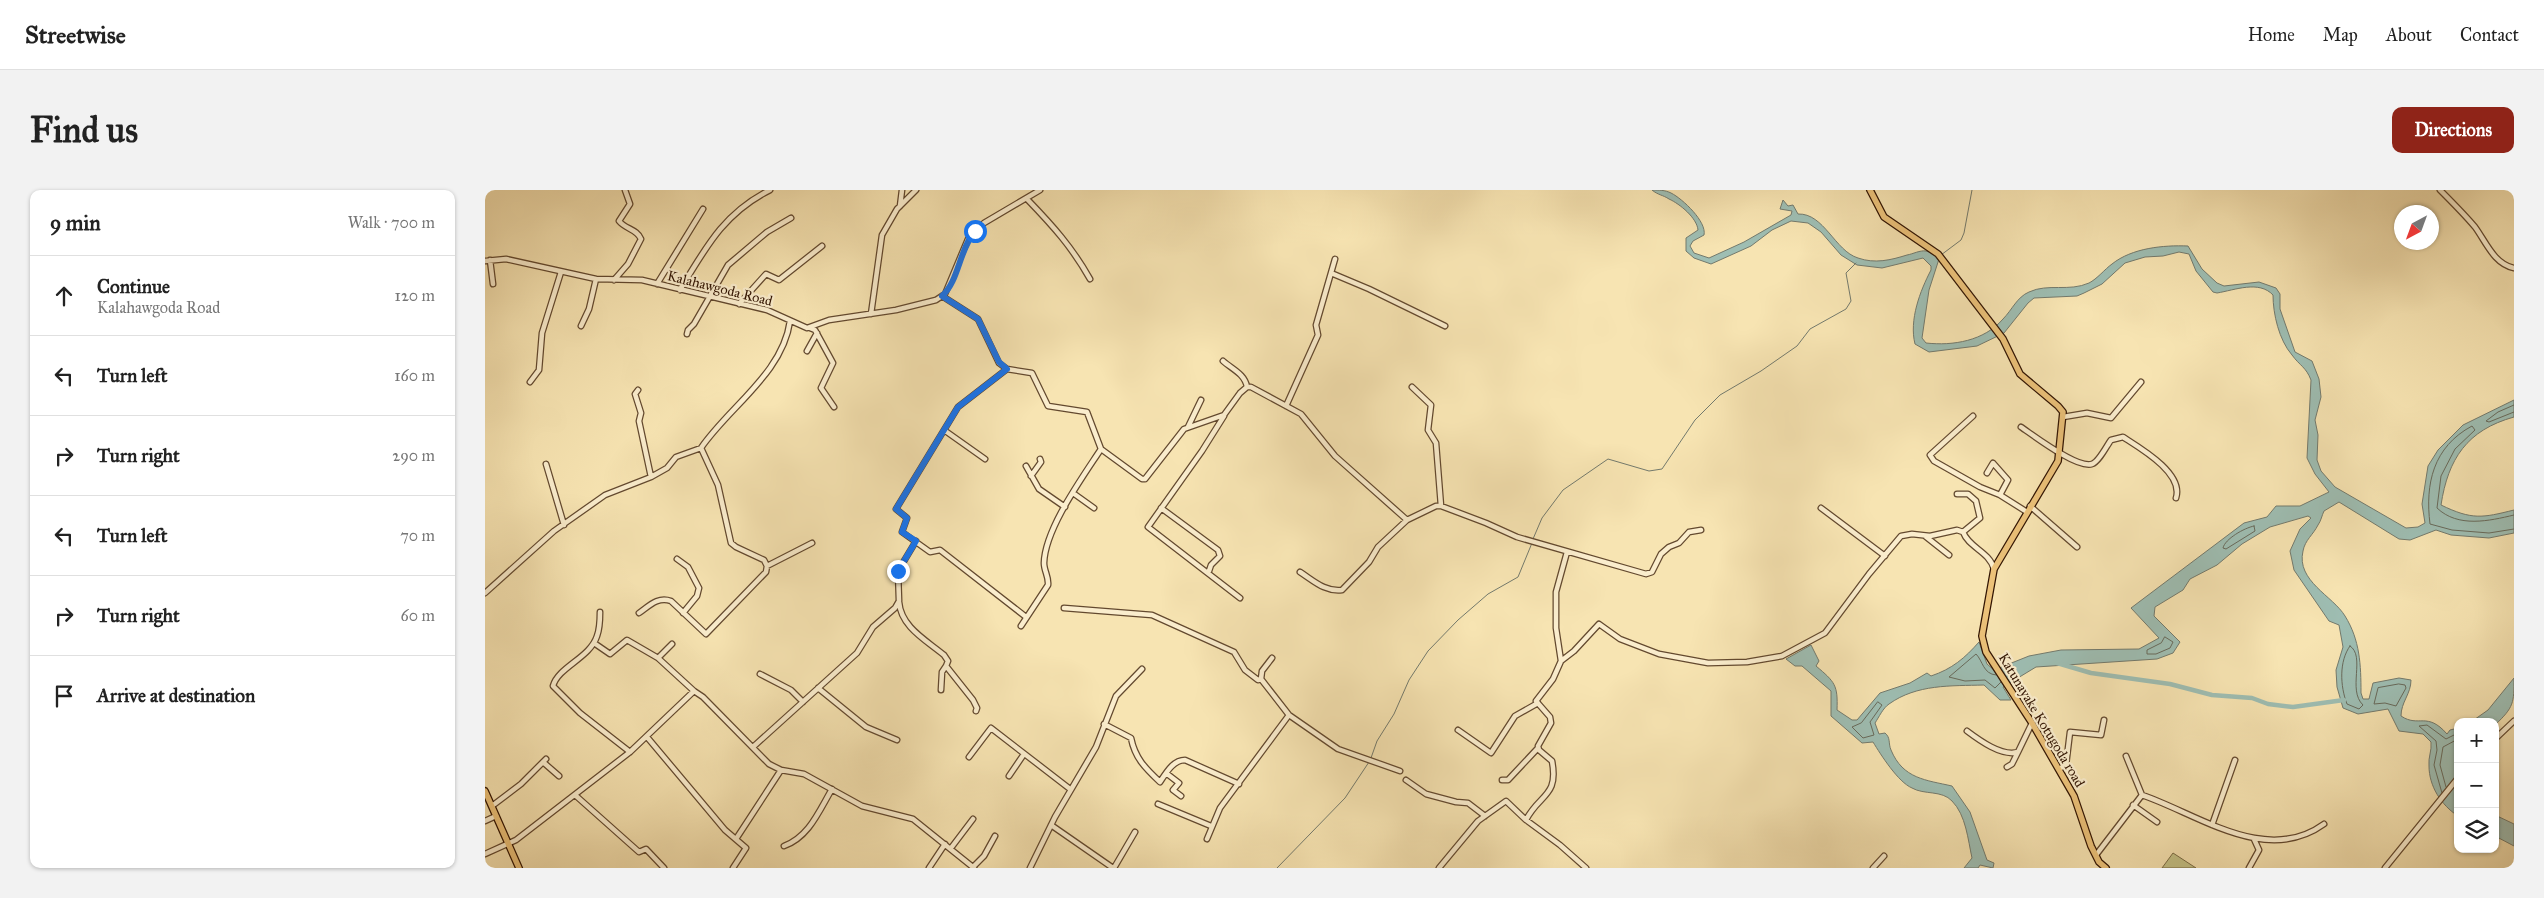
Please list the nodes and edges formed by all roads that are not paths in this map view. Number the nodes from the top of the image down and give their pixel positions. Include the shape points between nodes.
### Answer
1 (625, 190) edge
2 (770, 190) edge
3 (902, 190) edge
4 (916, 190) edge
5 (1041, 190) edge
6 (1870, 190) edge
7 (2440, 190) edge
8 (1027, 199) junction
9 (900, 206) junction
10 (703, 209) dead end
11 (791, 218) dead end
12 (822, 246) dead end
13 (1335, 259) dead end
14 (487, 260) edge
15 (2514, 268) edge
16 (561, 272) junction
17 (1331, 274) junction
18 (596, 279) junction
19 (1090, 279) dead end
20 (614, 280) junction
21 (493, 284) dead end
22 (657, 284) junction
23 (680, 290) junction
24 (942, 296) junction
25 (709, 297) junction
26 (739, 304) junction
27 (871, 314) junction
28 (790, 321) junction
29 (581, 326) dead end
30 (1445, 326) dead end
31 (810, 328) junction
32 (817, 333) junction
33 (687, 334) dead end
34 (807, 350) dead end
35 (1223, 361) dead end
36 (1007, 369) junction
37 (531, 382) dead end
38 (2141, 382) dead end
39 (1247, 387) junction
40 (1412, 387) dead end
41 (638, 390) dead end
42 (1201, 400) dead end
43 (1286, 406) junction
44 (834, 407) dead end
45 (1224, 416) junction
46 (1973, 416) dead end
47 (2063, 416) junction
48 (1188, 427) junction
49 (2021, 427) dead end
50 (944, 430) junction
51 (701, 448) junction
52 (1101, 448) junction
53 (2059, 454) junction
54 (985, 459) dead end
55 (1040, 459) dead end
56 (546, 464) dead end
57 (1026, 466) dead end
58 (1987, 473) dead end
59 (1031, 476) junction
60 (651, 477) junction
61 (1073, 493) junction
62 (1957, 494) dead end
63 (2000, 495) junction
64 (2176, 498) dead end
65 (1441, 506) junction
66 (1065, 507) junction
67 (1094, 508) dead end
68 (1161, 508) junction
69 (1821, 508) dead end
70 (2028, 509) junction
71 (1407, 520) junction
72 (564, 525) junction
73 (1701, 530) dead end
74 (1963, 532) junction
75 (1924, 536) junction
76 (916, 541) junction
77 (812, 543) dead end
78 (2077, 547) dead end
79 (1567, 552) junction
80 (1949, 555) dead end
81 (1885, 556) junction
82 (677, 559) dead end
83 (767, 566) junction
84 (1994, 569) junction
85 (1209, 571) dead end
86 (1300, 572) dead end
87 (485, 593) edge
88 (1240, 598) dead end
89 (899, 601) junction
90 (1064, 608) dead end
91 (601, 612) dead end
92 (639, 613) dead end
93 (683, 613) junction
94 (1026, 617) junction
95 (1021, 626) dead end
96 (594, 643) junction
97 (672, 644) dead end
98 (658, 658) junction
99 (1272, 658) dead end
100 (1561, 661) junction
101 (946, 666) junction
102 (1142, 668) dead end
103 (760, 674) dead end
104 (1261, 679) junction
105 (818, 688) junction
106 (941, 690) dead end
107 (693, 692) junction
108 (803, 702) junction
109 (1538, 703) junction
110 (976, 712) dead end
111 (1289, 715) junction
112 (2104, 720) dead end
113 (2514, 721) edge
114 (2032, 723) junction
115 (1105, 724) junction
116 (1458, 730) dead end
117 (1967, 731) dead end
118 (2499, 735) edge
119 (647, 737) junction
120 (897, 740) dead end
121 (753, 747) junction
122 (1538, 748) junction
123 (630, 752) junction
124 (2018, 752) junction
125 (1024, 754) junction
126 (2126, 756) dead end
127 (969, 757) dead end
128 (2235, 760) dead end
129 (2007, 767) dead end
130 (781, 770) junction
131 (2059, 770) junction
132 (1400, 771) dead end
133 (1166, 774) junction
134 (559, 776) dead end
135 (1009, 776) dead end
136 (1406, 780) dead end
137 (1502, 780) dead end
138 (2454, 783) edge
139 (1239, 784) junction
140 (832, 789) junction
141 (1070, 790) junction
142 (485, 791) edge
143 (575, 795) junction
144 (2142, 795) junction
145 (1181, 796) dead end
146 (1158, 804) dead end
147 (2133, 805) junction
148 (492, 806) junction
149 (496, 816) junction
150 (1485, 816) junction
151 (973, 819) dead end
152 (1526, 820) junction
153 (485, 821) edge
154 (2157, 822) dead end
155 (2324, 824) dead end
156 (1051, 825) junction
157 (2212, 825) junction
158 (1211, 826) junction
159 (1135, 832) dead end
160 (995, 836) dead end
161 (2254, 838) junction
162 (736, 839) junction
163 (1207, 839) dead end
164 (508, 843) junction
165 (945, 844) junction
166 (784, 846) dead end
167 (951, 848) junction
168 (485, 854) edge
169 (2096, 855) junction
170 (1884, 856) dead end
171 (519, 868) edge
172 (664, 868) edge
173 (733, 868) edge
174 (929, 868) edge
175 (974, 868) edge
176 (1030, 868) edge
177 (1114, 868) edge
178 (1439, 868) edge
179 (1587, 868) edge
180 (1873, 868) edge
181 (2106, 868) edge
182 (2249, 868) edge
183 (2385, 868) edge

1 - 20 street via 630,204 619,221 641,238 628,264
2 - 23 street via 730,217 697,259
3 - 9 street
4 - 9 street
5 - 8 street
6 - 47 main road via 1884,217 1938,254 2003,339 2020,374 2058,406
7 - 15 street via 2475,227 2496,258 2506,267
8 - 19 street via 1063,236
8 - 24 street via 975,231 968,239 955,275
9 - 27 street via 882,235
10 - 22 street
11 - 25 street via 767,232 728,265
12 - 26 street via 779,280 766,274
13 - 17 street
14 - 16 street, Kalahawgoda Road via 506,259
14 - 21 street
16 - 18 street, Kalahawgoda Road
16 - 37 street via 542,333 539,370
17 - 30 street
17 - 43 street via 1316,325 1319,335
18 - 20 street, Kalahawgoda Road
18 - 29 street
20 - 22 street, Kalahawgoda Road via 642,280
22 - 23 street, Kalahawgoda Road
23 - 25 street, Kalahawgoda Road
24 - 27 street
24 - 36 street via 978,319 999,362
25 - 26 street, Kalahawgoda Road
25 - 33 street
26 - 28 street, Kalahawgoda Road via 767,310
27 - 31 street via 829,320
28 - 31 street, Kalahawgoda Road
28 - 51 street via 789,334 775,360
31 - 32 street, Kalahawgoda Road
32 - 34 street
32 - 44 street via 833,363 821,388
35 - 39 street via 1246,380
36 - 50 street via 958,407
36 - 52 street via 1032,372 1048,406 1087,412
38 - 47 street via 2111,418 2087,414
39 - 43 street
39 - 45 street
40 - 65 street via 1431,405 1428,430 1435,443
41 - 60 street via 635,394 641,413 639,421
42 - 48 street
43 - 71 street via 1306,418 1335,456
45 - 48 street
45 - 68 street
46 - 63 street via 1930,455 1934,461
47 - 53 main road, Katunayake Kotugoda road
48 - 52 street via 1145,479
49 - 53 street
50 - 54 street
50 - 76 street via 896,509 907,518 902,532
51 - 60 street via 676,457 667,468
51 - 83 street via 718,485 731,543 764,560
52 - 61 street
53 - 64 street via 2092,464 2111,440 2123,437 2167,471 2175,482
53 - 70 main road, Katunayake Kotugoda road via 2058,461
55 - 59 street
56 - 72 street
57 - 59 street
58 - 63 street via 1993,464 2008,480
59 - 66 street via 1039,489
60 - 72 street via 605,496
61 - 66 street
61 - 67 street
62 - 74 street via 1968,494 1976,501 1980,518
63 - 70 street
65 - 71 street
65 - 79 street
66 - 94 street via 1055,524 1043,566 1049,578 1048,586
68 - 85 street via 1218,550 1220,556
68 - 88 street via 1148,527
69 - 81 street
70 - 78 street
70 - 84 main road, Katunayake Kotugoda road
71 - 86 street via 1342,590 1324,588
72 - 87 street
73 - 79 street via 1689,532 1679,543 1669,547 1661,554 1653,572 1647,574
74 - 75 street via 1957,530
74 - 84 street via 1966,541 1992,561
75 - 80 street
75 - 81 street via 1901,536
76 - 89 street via 898,571
76 - 94 street via 930,552 939,550 945,554
77 - 83 street
79 - 100 street via 1556,592 1556,628
81 - 100 street via 1825,634 1782,656 1747,662 1708,663 1659,654 1620,639 1599,624
82 - 93 street via 688,567 699,588 697,596
83 - 93 street via 748,591 705,634
84 - 114 main road, Katunayake Kotugoda road via 1982,636 1986,652
89 - 101 street via 903,619 944,655 948,661
89 - 105 street via 873,627 857,653
90 - 104 street via 1151,615 1234,652 1245,670
91 - 96 street
92 - 93 street via 658,599 665,598
94 - 95 street
96 - 98 street via 611,654 627,640
96 - 123 street via 560,675 553,686 580,713
97 - 98 street
98 - 107 street
99 - 104 street via 1262,671
100 - 109 street via 1553,680 1535,701
101 - 106 street via 942,672
101 - 110 street via 973,700
102 - 115 street via 1116,696
103 - 108 street via 791,690
104 - 111 street
105 - 108 street
105 - 120 street via 866,727
107 - 119 street
107 - 121 street via 703,697
108 - 121 street
109 - 116 street via 1515,716 1491,753
109 - 122 street via 1551,723
111 - 132 street via 1338,749
111 - 139 street
112 - 131 street via 2101,734 2070,732 2066,765
113 - 118 street
114 - 124 street
114 - 131 main road, Katunayake Kotugoda road
115 - 133 street via 1131,738 1140,763 1160,782
115 - 141 street via 1086,767
117 - 124 street via 1998,749
119 - 123 street
119 - 162 street
121 - 130 street via 769,764
122 - 137 street via 1508,780
122 - 152 street via 1552,761 1554,780 1552,789
123 - 143 street
124 - 129 street
125 - 127 street via 991,728
125 - 135 street
125 - 141 street
126 - 144 street
128 - 157 street
130 - 140 street via 804,774
130 - 162 street
131 - 169 main road, Katunayake Kotugoda road
133 - 139 street via 1180,760 1185,760
133 - 145 street via 1179,782 1173,790
134 - 148 street via 544,761
136 - 150 street via 1426,794 1468,803
138 - 183 street
139 - 158 street
140 - 165 street via 862,806 913,820
140 - 166 street via 804,835
141 - 156 street
142 - 148 main road
143 - 164 street
143 - 172 street via 639,852 646,849
144 - 147 street
144 - 157 street
146 - 158 street
147 - 154 street
147 - 169 street
148 - 149 main road
149 - 153 street
149 - 164 main road
150 - 152 street via 1506,801
150 - 178 street via 1467,832
151 - 167 street
152 - 179 street
155 - 161 street via 2288,839
156 - 176 street
156 - 177 street
157 - 161 street
158 - 163 street
159 - 177 street
160 - 175 street via 985,856
161 - 182 street via 2259,850
162 - 173 street via 746,848
164 - 168 street
164 - 171 main road
165 - 167 street
165 - 174 street
167 - 175 street
169 - 181 main road, Katunayake Kotugoda road
170 - 180 street

